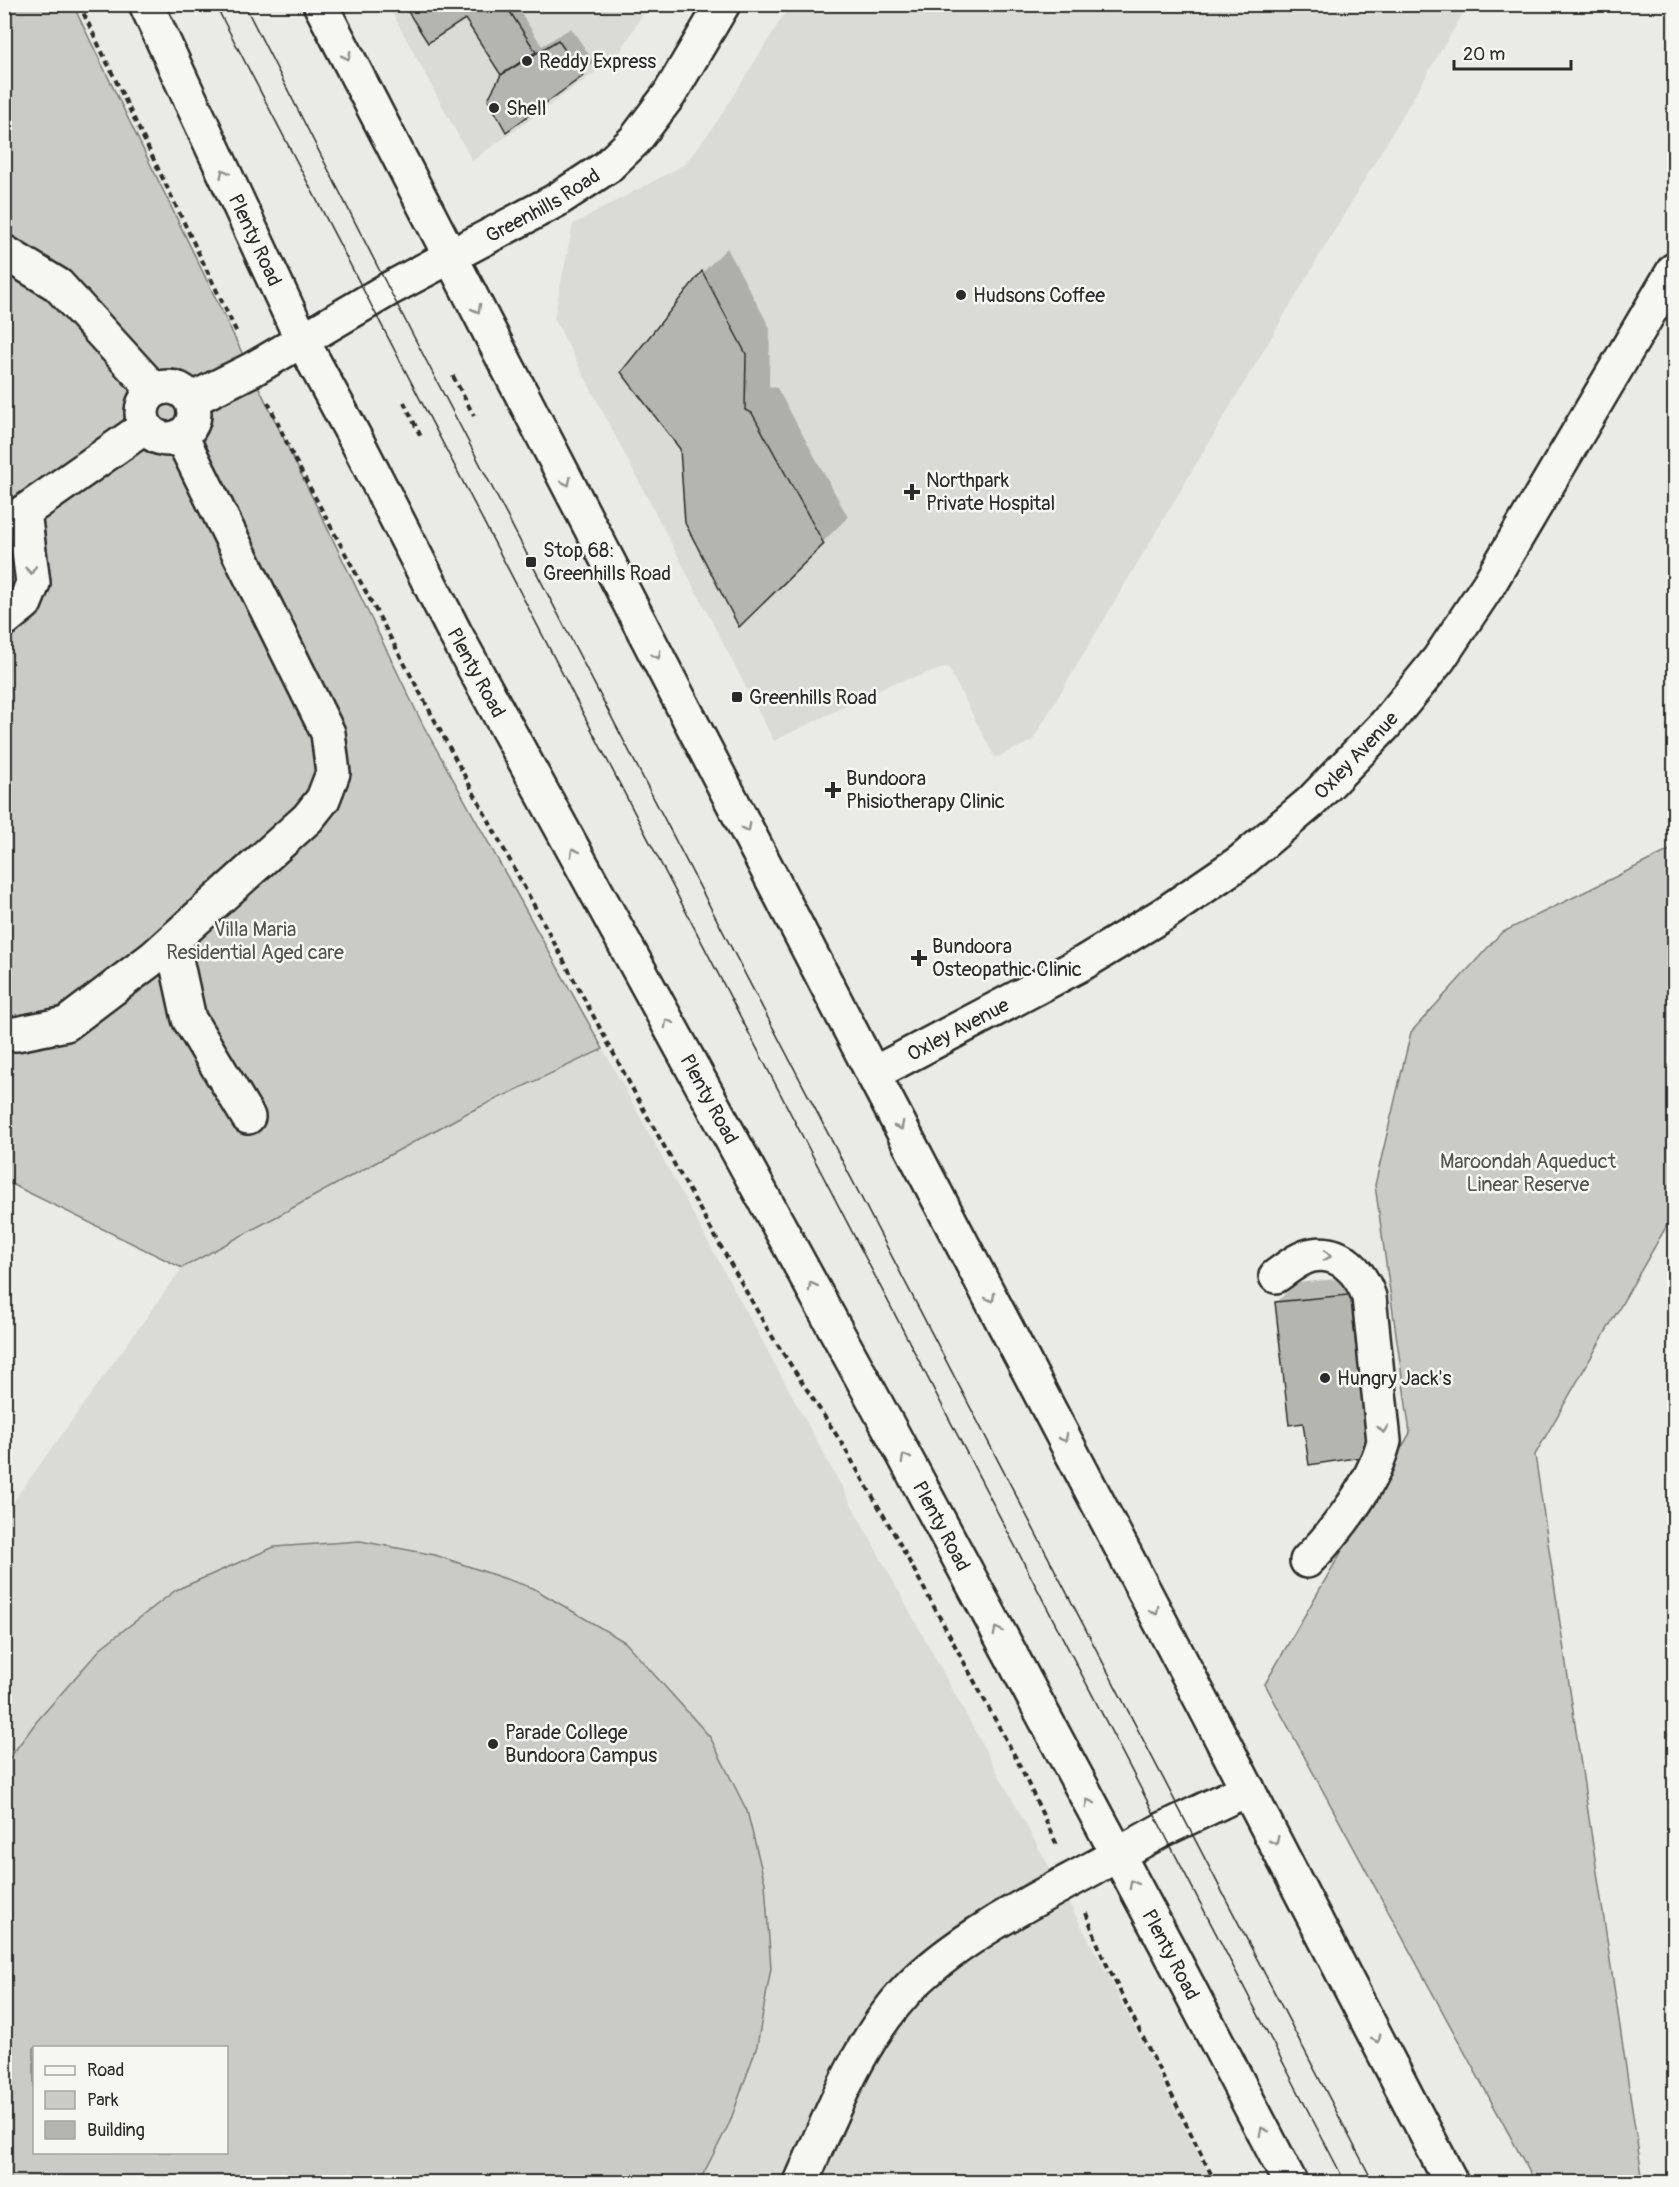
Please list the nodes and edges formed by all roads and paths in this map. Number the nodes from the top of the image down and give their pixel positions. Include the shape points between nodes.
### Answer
1 (79, 4) edge
2 (146, 4) edge
3 (320, 4) edge
4 (723, 4) edge
5 (4, 252) edge
6 (450, 257) junction
7 (1674, 270) edge
8 (302, 340) junction
9 (253, 369) junction
10 (453, 376) dead end
11 (154, 390) junction
12 (191, 400) junction
13 (404, 402) dead end
14 (474, 416) dead end
15 (145, 427) junction
16 (181, 436) junction
17 (423, 439) dead end
18 (14, 506) edge
19 (4, 620) edge
20 (172, 941) junction
21 (4, 1034) edge
22 (873, 1074) junction
23 (248, 1117) dead end
24 (1276, 1276) dead end
25 (1307, 1561) dead end
26 (1248, 1790) junction
27 (1117, 1855) junction
28 (1073, 1880) junction
29 (801, 2182) edge
30 (1215, 2182) edge
31 (1290, 2182) edge
32 (1451, 2182) edge

1 - 9 path
8 -> 2 main road, Plenty Road
3 -> 6 main road
4 - 6 main road, Greenhills Road via 669,95 635,140 607,166 555,201
5 - 11 main road via 58,285
6 - 8 main road, Greenhills Road
6 -> 22 main road
7 - 22 main road, Oxley Avenue via 1489,584 1439,659 1385,725 1311,802 1239,862 1164,914 1083,963
8 - 9 main road, Greenhills Road
27 -> 8 main road, Plenty Road via 892,1433 460,643
9 - 12 main road, Greenhills Road
9 - 28 path via 293,456 646,1114 768,1330 896,1535 1017,1760
10 - 14 path
11 - 12 main road via 170,387
11 - 15 main road via 143,402
12 - 16 main road via 194,416 188,431
13 - 17 path
15 - 16 main road via 165,440
15 - 18 main road
16 - 20 main road via 328,733 333,773 323,799 308,818
18 -> 19 main road via 33,583 25,603
20 - 21 main road via 66,1024
20 - 23 main road via 189,1019
22 -> 26 main road
24 -> 25 main road via 1311,1255 1325,1254 1354,1269 1369,1297 1384,1440 1380,1457 1362,1491 1328,1540
26 - 27 main road
26 -> 32 main road
27 - 28 main road
31 -> 27 main road, Plenty Road
28 - 29 main road via 961,1945 916,1981 887,2014 860,2058
28 - 30 path via 1102,1955

